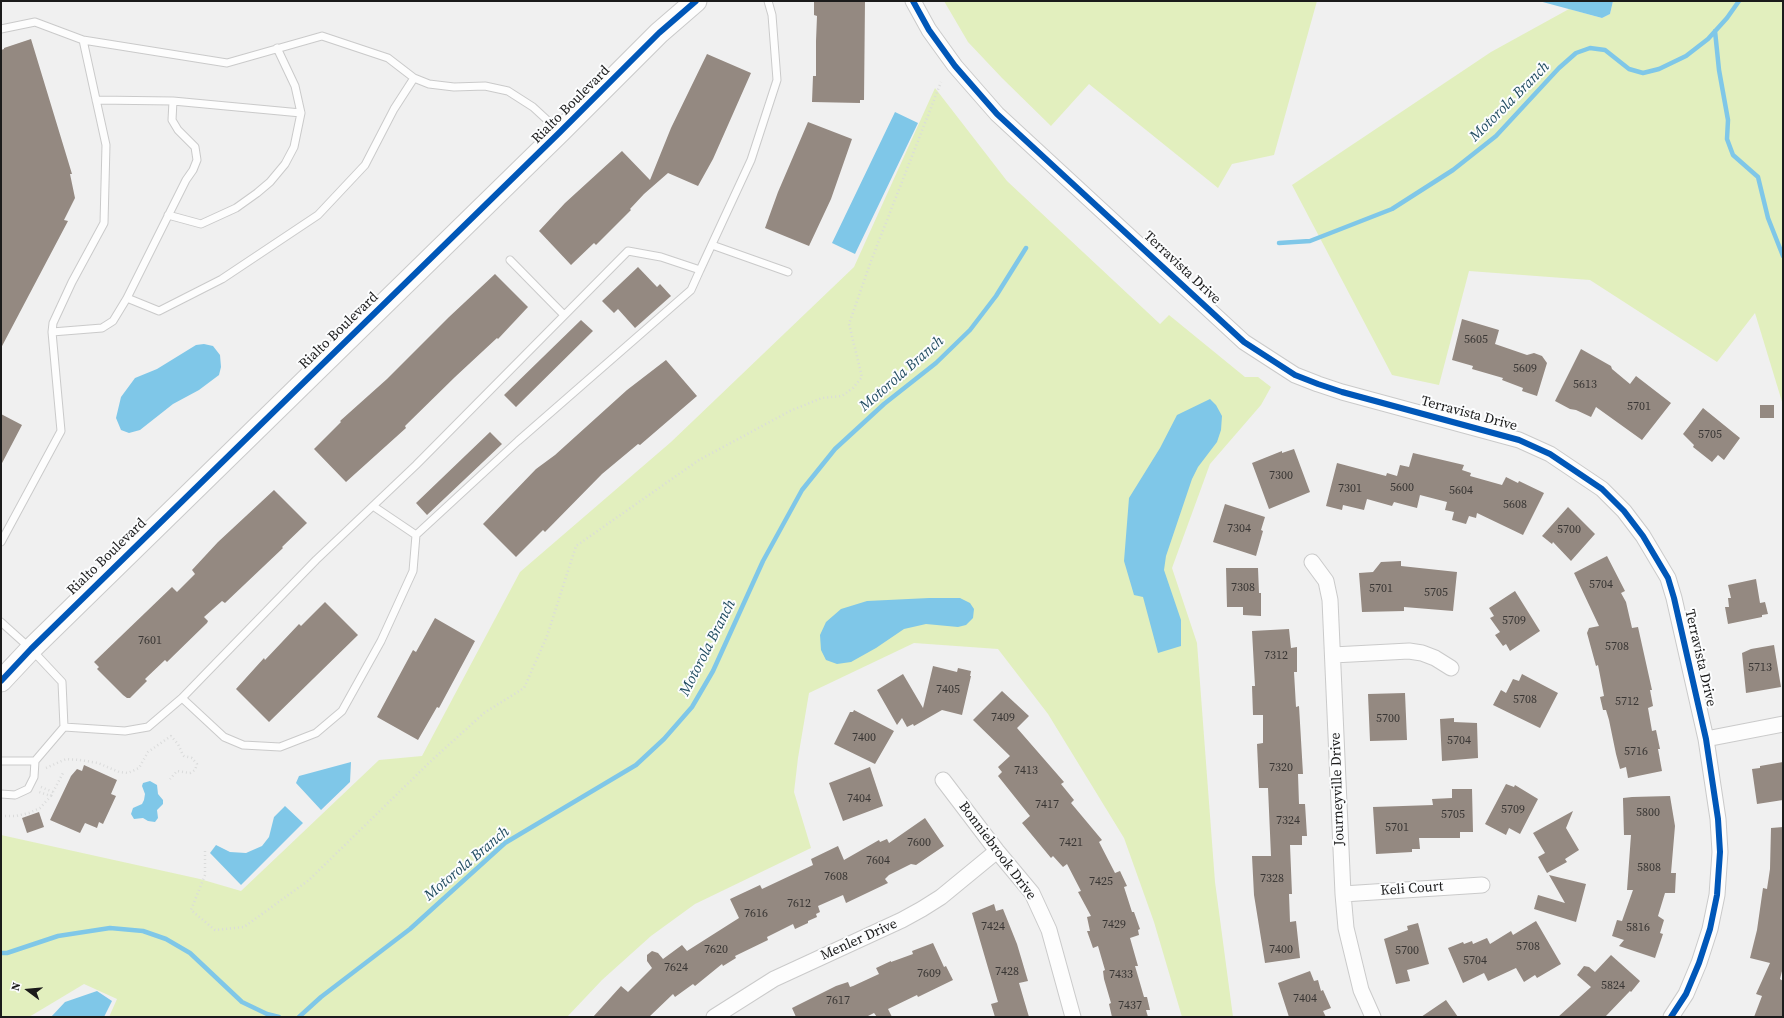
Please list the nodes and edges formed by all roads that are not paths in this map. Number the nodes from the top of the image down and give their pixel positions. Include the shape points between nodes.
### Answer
1 (696, 1) edge
2 (768, 1) edge
3 (913, 1) edge
4 (1, 29) edge
5 (82, 40) junction
6 (277, 48) junction
7 (414, 78) junction
8 (96, 100) junction
9 (173, 100) junction
10 (301, 113) junction
11 (560, 132) junction
12 (168, 216) junction
13 (712, 245) junction
14 (510, 260) dead end
15 (700, 270) junction
16 (788, 272) dead end
17 (127, 298) junction
18 (564, 315) junction
19 (52, 332) junction
20 (373, 506) junction
21 (416, 535) junction
22 (1, 542) edge
23 (1312, 562) dead end
24 (1, 622) edge
25 (31, 649) junction
26 (1333, 655) junction
27 (1451, 668) dead end
28 (1, 681) edge
29 (182, 698) junction
30 (1783, 724) edge
31 (64, 727) junction
32 (1706, 739) junction
33 (1, 761) edge
34 (35, 761) junction
35 (943, 780) dead end
36 (1, 794) edge
37 (997, 851) junction
38 (1482, 885) dead end
39 (1343, 894) junction
40 (714, 1017) edge
41 (1073, 1017) edge
42 (1373, 1017) edge
43 (1671, 1017) edge

1 - 11 street, Rialto Boulevard via 659,33
2 - 13 lane via 772,15 777,80 751,160
3 - 32 street, Terravista Drive via 929,30 955,66 996,114 1244,342 1295,375 1318,384 1520,440 1550,454 1602,489 1624,511 1643,536 1668,578
4 - 5 lane via 35,22
5 - 6 lane via 227,63
5 - 8 lane
6 - 7 lane via 322,36 388,58
6 - 10 lane via 295,86
7 - 11 lane via 441,86 485,86 508,92 533,107
7 - 17 lane via 394,109 365,165 318,215 222,279 159,311
8 - 9 lane
8 - 19 lane via 106,145 104,223 72,282 53,324
9 - 10 lane
9 - 12 lane via 172,120 195,147 197,160
10 - 12 lane via 294,146 285,164 257,193 236,208 201,224
11 - 25 street, Rialto Boulevard
12 - 17 lane
13 - 15 lane
13 - 16 lane
14 - 18 lane
15 - 18 lane via 661,256 628,251
15 - 21 lane via 691,290 518,441
17 - 19 lane via 112,321 102,328
18 - 20 lane
19 - 22 lane via 61,431
20 - 21 lane
20 - 29 lane via 316,560
21 - 29 lane via 413,571 381,641 342,711 316,733 280,747 242,745 224,737
23 - 26 street, Journeyville Drive via 1326,581 1330,600
24 - 25 lane
25 - 28 street, Rialto Boulevard
25 - 31 lane via 62,682
26 - 27 street via 1409,651 1435,658
26 - 39 street, Journeyville Drive
29 - 31 lane via 148,726 125,731
30 - 32 street
31 - 34 lane
32 - 43 street, Terravista Drive via 1718,819 1720,852 1717,895 1699,963 1686,994
33 - 34 lane
34 - 36 lane via 34,778 28,789 15,795
35 - 37 street, Bonniebrook Drive
37 - 40 street, Menler Drive via 941,897 922,909 774,979
37 - 41 street, Bonniebrook Drive via 1032,893 1041,911 1049,930
38 - 39 street, Keli Court
39 - 42 street, Journeyville Drive via 1351,956 1361,990

